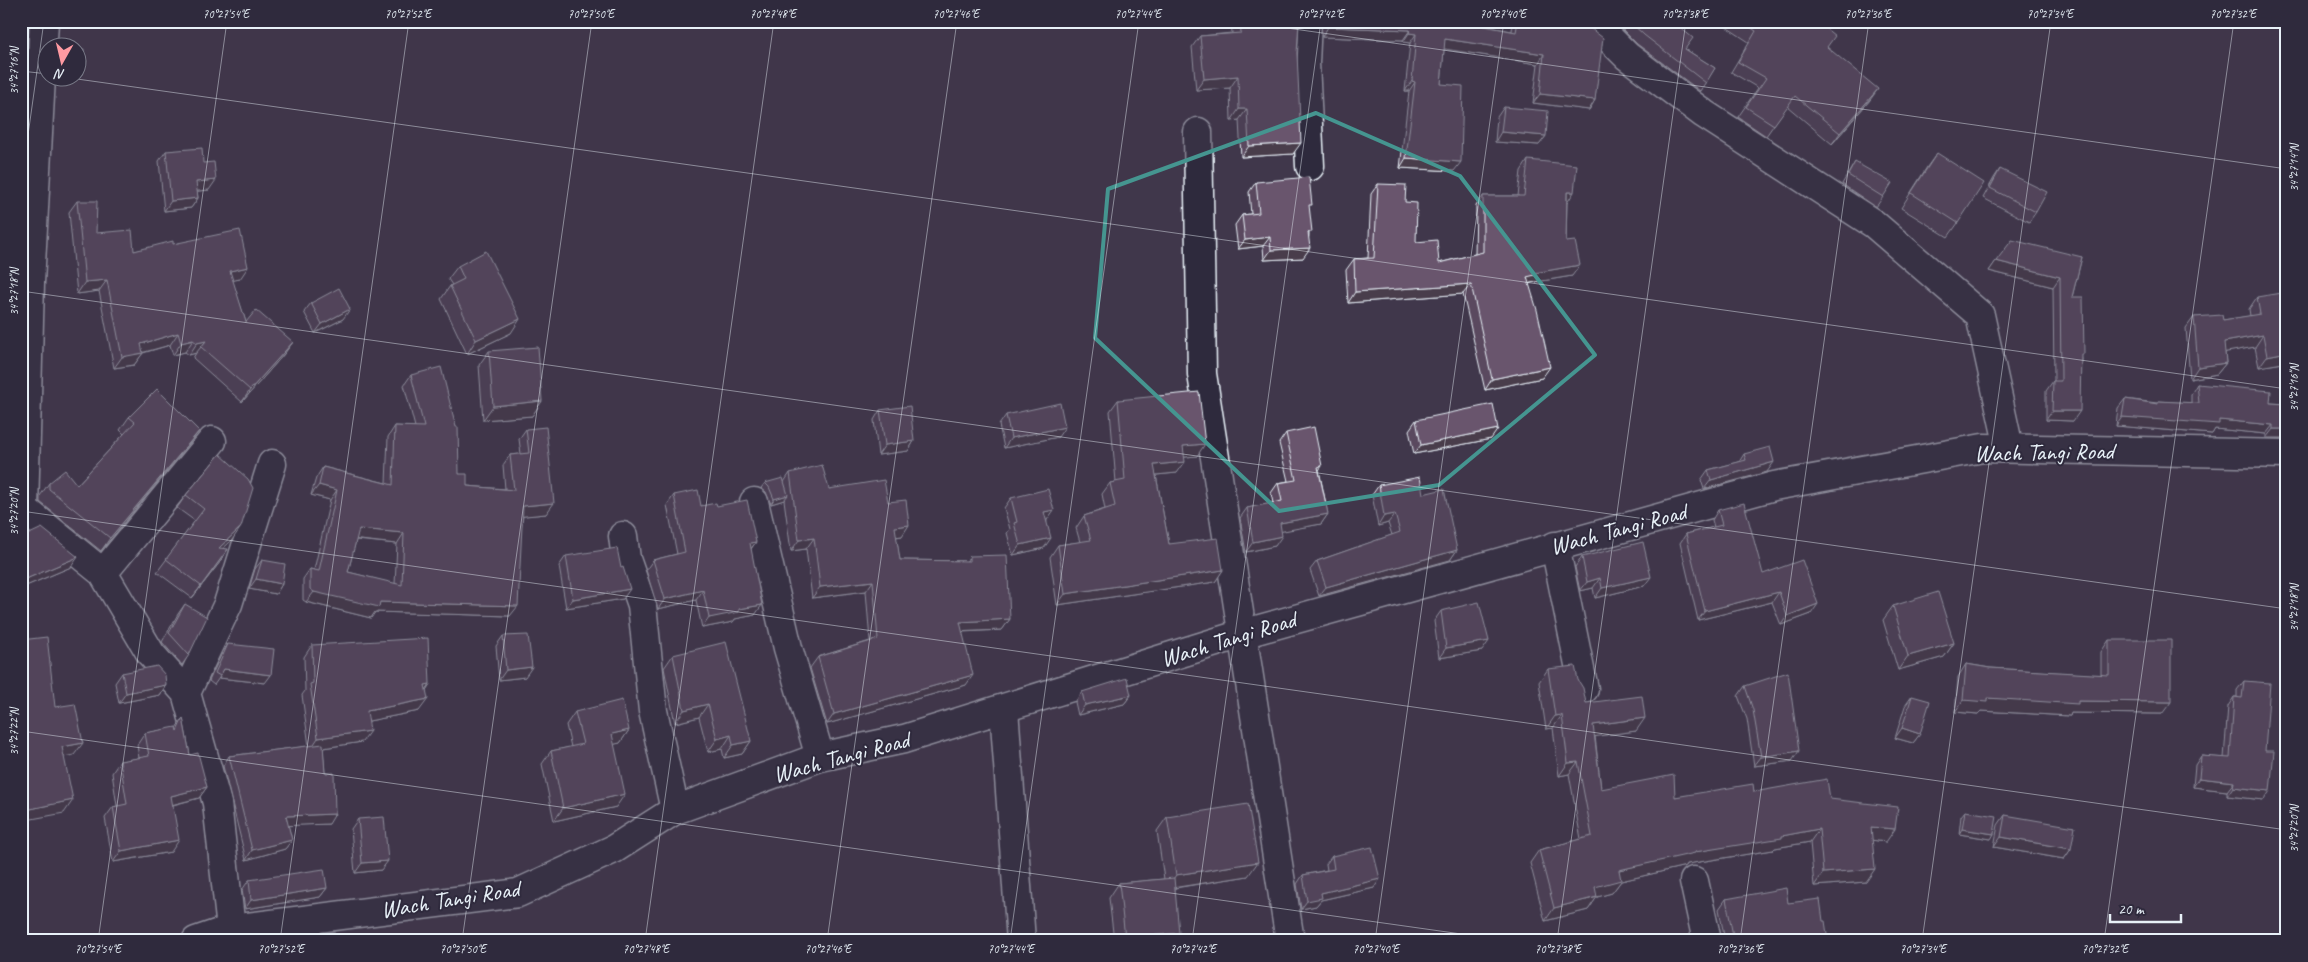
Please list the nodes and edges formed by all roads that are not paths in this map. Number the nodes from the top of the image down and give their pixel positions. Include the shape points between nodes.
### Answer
1 (44, 21) edge
2 (1307, 21) edge
3 (1592, 21) edge
4 (1198, 132) dead end
5 (1310, 166) dead end
6 (212, 441) dead end
7 (2009, 448) junction
8 (2287, 454) edge
9 (272, 464) dead end
10 (754, 502) dead end
11 (623, 536) dead end
12 (1555, 546) junction
13 (103, 573) junction
14 (1242, 634) junction
15 (1584, 689) edge
16 (186, 693) junction
17 (1004, 709) junction
18 (820, 757) junction
19 (675, 810) junction
20 (1694, 881) dead end
21 (231, 928) junction
22 (196, 941) edge
23 (1021, 941) edge
24 (1290, 941) edge
25 (1707, 941) edge

1 - 13 street via 30,283 24,509
2 - 5 street via 1305,63
3 - 7 street via 1627,56 1704,114 1874,224 1980,315
4 - 14 street via 1202,374
6 - 13 street
7 - 8 street, Wach Tangi Road
7 - 12 street, Wach Tangi Road via 1983,448 1774,486
9 - 16 street via 228,604
10 - 18 street via 788,648
11 - 19 street via 626,559 642,605 653,711
12 - 14 street, Wach Tangi Road
12 - 15 street
13 - 16 street via 151,654
14 - 17 street, Wach Tangi Road
14 - 24 street
16 - 21 street via 217,803
17 - 18 street, Wach Tangi Road via 904,739
17 - 23 street
18 - 19 street, Wach Tangi Road
19 - 21 street, Wach Tangi Road via 614,849 518,893
20 - 25 street
21 - 22 street, Wach Tangi Road

